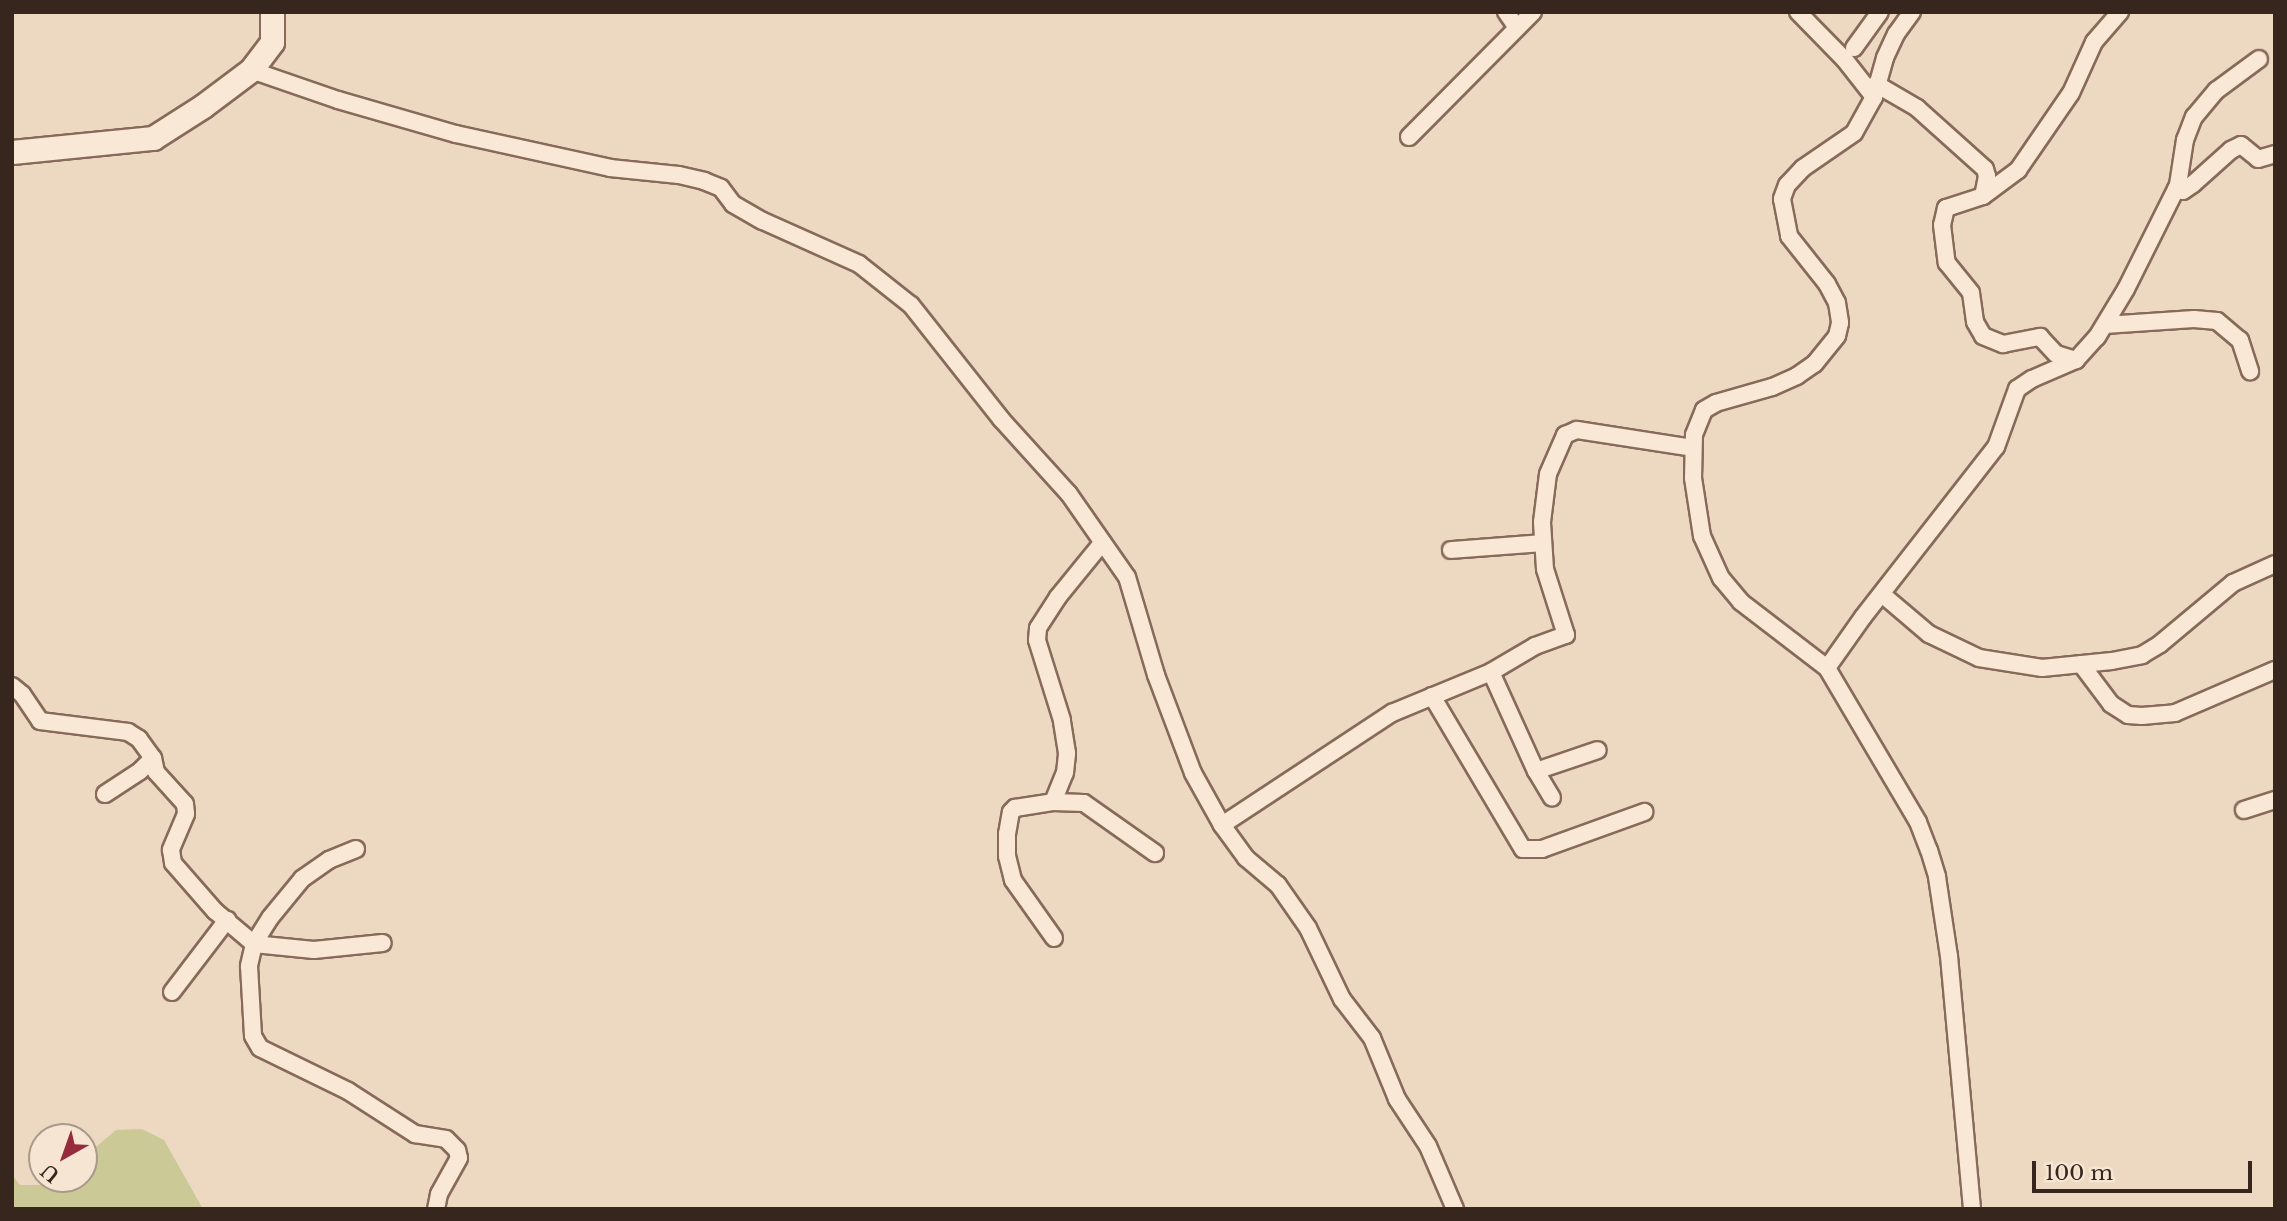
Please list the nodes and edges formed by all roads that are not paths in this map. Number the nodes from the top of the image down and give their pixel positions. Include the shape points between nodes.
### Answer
1 (272, 12) edge
2 (1506, 12) edge
3 (1533, 12) edge
4 (1798, 12) edge
5 (1880, 12) edge
6 (1912, 12) edge
7 (2120, 12) edge
8 (1517, 28) junction
9 (1854, 48) dead end
10 (2259, 59) dead end
11 (251, 69) junction
12 (1875, 91) junction
13 (1409, 137) dead end
14 (12, 152) edge
15 (2275, 154) edge
16 (2176, 189) junction
17 (1983, 196) junction
18 (2105, 325) junction
19 (2076, 360) junction
20 (2250, 371) dead end
21 (1693, 448) junction
22 (1102, 543) junction
23 (1542, 543) junction
24 (1451, 550) dead end
25 (2275, 564) edge
26 (1882, 596) junction
27 (2081, 664) junction
28 (1827, 668) junction
29 (2275, 670) edge
30 (1491, 673) junction
31 (12, 686) edge
32 (1432, 696) junction
33 (1598, 750) dead end
34 (153, 758) junction
35 (1536, 771) junction
36 (105, 794) dead end
37 (1552, 798) dead end
38 (2275, 800) edge
39 (1053, 802) junction
40 (2244, 810) dead end
41 (1644, 812) dead end
42 (1222, 825) junction
43 (356, 849) dead end
44 (1155, 853) dead end
45 (227, 920) junction
46 (1054, 938) dead end
47 (383, 943) dead end
48 (254, 944) junction
49 (172, 992) dead end
50 (436, 1209) edge
51 (1455, 1209) edge
52 (1972, 1209) edge

1 - 11 main road via 272,43
2 - 8 street
3 - 8 street
4 - 12 street
5 - 9 street
6 - 12 street via 1896,34
7 - 17 street via 2094,42 2071,93 2022,164 2010,179
8 - 13 street
10 - 16 street via 2217,90 2194,117
11 - 14 main road via 153,138
11 - 22 street via 456,134 610,168 694,178 721,188 733,204 763,221 859,264 926,321 1000,419 1069,494
12 - 17 street via 1916,108 1979,163 1987,176
12 - 21 street via 1854,133 1804,168 1787,185 1782,199 1790,236 1837,303 1837,336 1814,365 1797,376 1704,410
15 - 16 street via 2258,159 2241,145 2183,191
16 - 18 street
17 - 19 street via 1946,208 1942,225 1944,257 1971,293 1979,331 1995,343 2039,337 2056,354
18 - 19 street
18 - 20 street via 2217,321 2240,340
19 - 26 street via 2017,389 1996,447
21 - 23 street via 1577,430 1565,435 1549,474
21 - 28 street via 1702,536 1721,579 1741,602
22 - 39 street via 1038,628 1037,640 1068,753
22 - 42 street via 1127,577 1184,755
23 - 24 street
23 - 30 street via 1545,569 1566,635 1535,646
25 - 27 street via 2233,583 2148,652 2126,660
26 - 27 street via 1936,638 1983,660 2037,668
26 - 28 street
27 - 29 street via 2111,704 2128,715 2142,716 2175,713
28 - 52 street via 1918,822 1934,862 1949,957
30 - 32 street
30 - 35 street
31 - 34 street via 40,721 128,732
32 - 41 street via 1523,849 1542,849
32 - 42 street via 1392,713
33 - 35 street
34 - 36 street
34 - 45 street via 156,772 186,804 171,850 173,863
35 - 37 street
38 - 40 street
39 - 44 street via 1084,803
39 - 46 street via 1010,812 1007,856 1013,880
42 - 51 street via 1246,858 1286,895 1308,928 1342,999 1372,1038 1397,1099 1428,1146
43 - 48 street via 302,879
45 - 48 street
45 - 49 street
47 - 48 street via 314,950
48 - 50 street via 249,966 253,1036 260,1048 348,1091 415,1134 446,1139 459,1158

